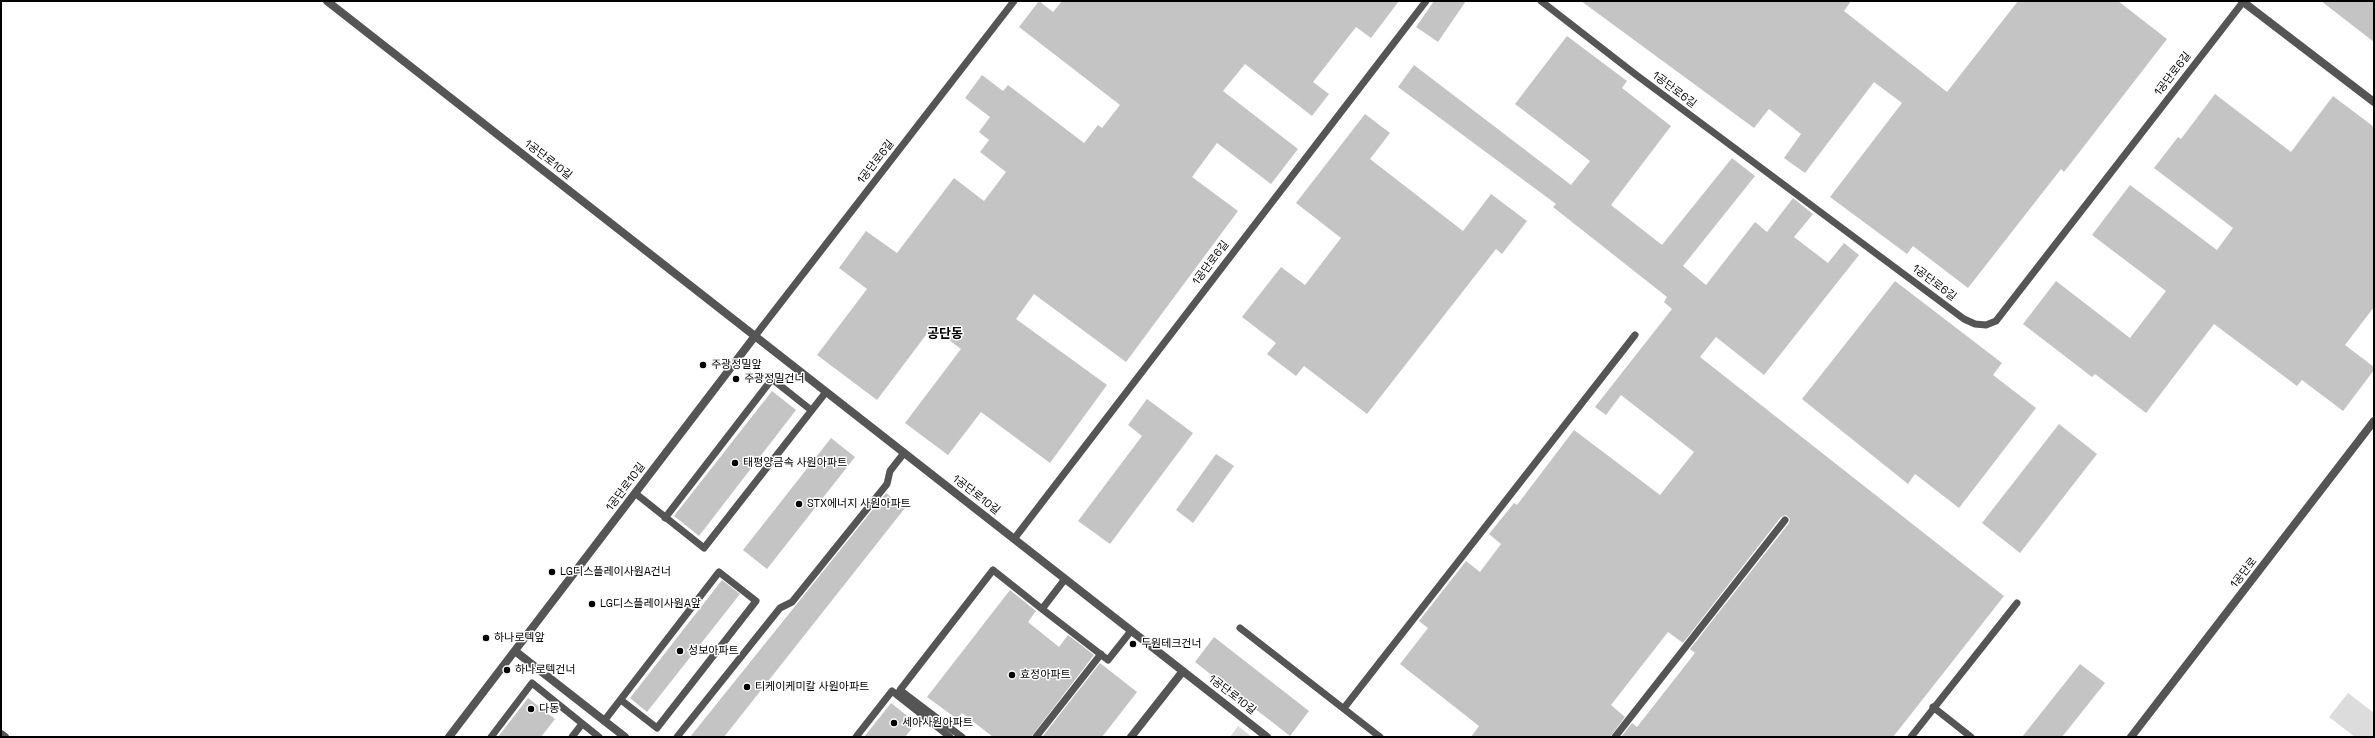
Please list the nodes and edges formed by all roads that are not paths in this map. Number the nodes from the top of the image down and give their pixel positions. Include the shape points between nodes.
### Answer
1 (327, 1) edge
2 (1014, 1) edge
3 (1426, 1) edge
4 (1541, 1) edge
5 (2242, 1) edge
6 (2374, 102) edge
7 (1635, 335) dead end
8 (755, 336) junction
9 (826, 392) junction
10 (811, 410) junction
11 (2374, 421) edge
12 (904, 453) junction
13 (635, 493) junction
14 (665, 518) junction
15 (1785, 520) dead end
16 (1014, 539) junction
17 (1065, 579) junction
18 (2017, 602) dead end
19 (1042, 609) junction
20 (1240, 628) dead end
21 (1131, 630) junction
22 (515, 651) junction
23 (1101, 654) junction
24 (1183, 671) junction
25 (621, 700) junction
26 (1934, 707) junction
27 (1344, 708) junction
28 (604, 721) junction
29 (582, 724) junction
30 (1, 734) edge
31 (941, 734) edge
32 (5, 737) edge
33 (449, 737) edge
34 (491, 737) edge
35 (572, 737) edge
36 (599, 737) edge
37 (625, 737) edge
38 (677, 737) edge
39 (856, 737) edge
40 (950, 737) edge
41 (962, 737) edge
42 (1036, 737) edge
43 (1130, 737) edge
44 (1267, 737) edge
45 (1380, 737) edge
46 (1615, 737) edge
47 (1910, 737) edge
48 (1971, 737) edge
49 (2130, 737) edge

1 - 8 street, 1공단로10길
2 - 8 lane, 1공단로6길
3 - 16 lane, 1공단로6길
4 - 5 lane, 1공단로6길 via 1634,74 1964,319 1986,325 1996,321
5 - 6 street, 1공단로6길
7 - 27 lane
8 - 9 street, 1공단로10길
8 - 13 street, 1공단로10길
9 - 10 lane
9 - 12 street, 1공단로10길
10 - 14 lane via 704,548
10 - 14 lane via 772,379
11 - 49 street, 1공단로
12 - 16 street, 1공단로10길
12 - 38 lane via 890,471 887,484 792,602 780,608
13 - 14 lane
13 - 22 street, 1공단로10길
15 - 46 lane
16 - 17 street, 1공단로10길
17 - 19 lane
17 - 21 street, 1공단로10길
18 - 26 lane
19 - 23 lane
19 - 41 lane via 993,570 900,690
20 - 27 lane
21 - 23 lane via 1108,660
21 - 24 street, 1공단로10길
22 - 28 street
22 - 33 street, 1공단로10길
23 - 42 lane
24 - 43 street
24 - 44 street, 1공단로10길
25 - 25 lane via 657,728 756,601 719,572
25 - 28 lane
26 - 47 lane
26 - 48 lane
27 - 45 lane
28 - 37 street
29 - 34 lane via 532,683
29 - 35 lane
29 - 36 lane
30 - 32 street
31 - 39 lane via 892,691
31 - 40 lane

